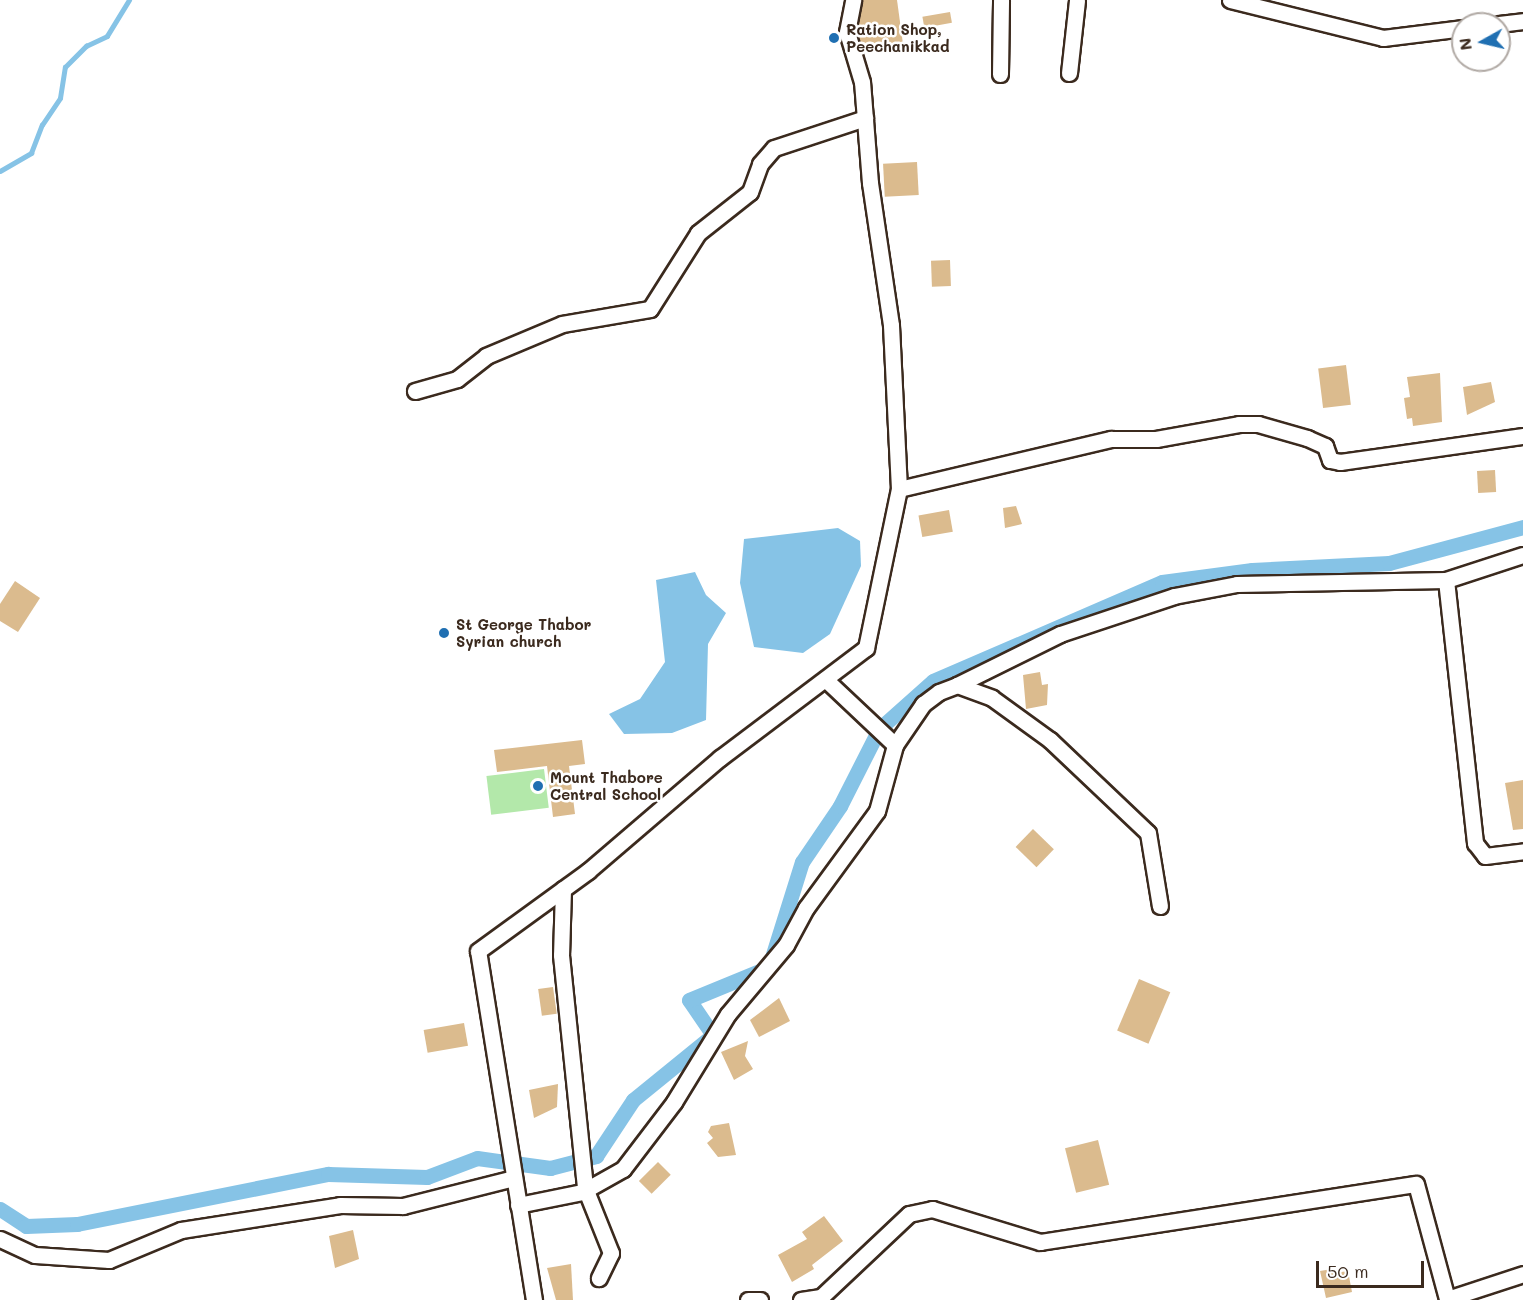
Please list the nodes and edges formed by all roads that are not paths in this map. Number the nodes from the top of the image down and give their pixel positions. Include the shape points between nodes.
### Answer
1 (852, 0) edge
2 (1001, 0) edge
3 (1077, 0) edge
4 (1230, 0) edge
5 (1279, 6) edge
6 (1451, 30) edge
7 (1069, 73) dead end
8 (1000, 75) dead end
9 (865, 118) junction
10 (415, 391) dead end
11 (1523, 436) edge
12 (899, 489) junction
13 (1523, 555) edge
14 (1446, 580) junction
15 (825, 679) junction
16 (957, 685) junction
17 (895, 745) junction
18 (1523, 850) edge
19 (563, 889) junction
20 (1160, 906) dead end
21 (514, 1178) junction
22 (585, 1189) junction
23 (518, 1205) junction
24 (0, 1239) edge
25 (1523, 1274) edge
26 (599, 1278) dead end
27 (534, 1300) edge
28 (748, 1300) edge
29 (760, 1300) edge
30 (801, 1300) edge

1 - 9 street via 847,32 862,82
2 - 8 street
3 - 7 street
4 - 5 street
5 - 6 street via 1383,38
9 - 10 street via 774,148 760,164 750,192 698,233 650,309 562,324 486,356 457,379
9 - 12 street via 891,325
11 - 12 street via 1340,462 1330,460 1324,446 1307,438 1239,424 1156,439 1111,439
12 - 15 street via 866,648
13 - 14 street
14 - 16 street via 1282,582 1203,590 1143,604 1060,634
14 - 18 street via 1475,843 1485,856
15 - 17 street
15 - 19 street
16 - 17 street via 923,704
16 - 20 street via 992,698 1050,740 1148,833
17 - 22 street via 877,811 806,908 786,945 728,1014 674,1102 623,1169
19 - 21 street via 478,951
19 - 22 street via 561,956
21 - 23 street
21 - 24 street via 403,1206 340,1205 181,1230 110,1260 35,1256
22 - 23 street
22 - 26 street via 611,1253
23 - 27 street
25 - 30 street via 1447,1299 1416,1184 1040,1242 932,1209 909,1214 821,1298
28 - 29 street

